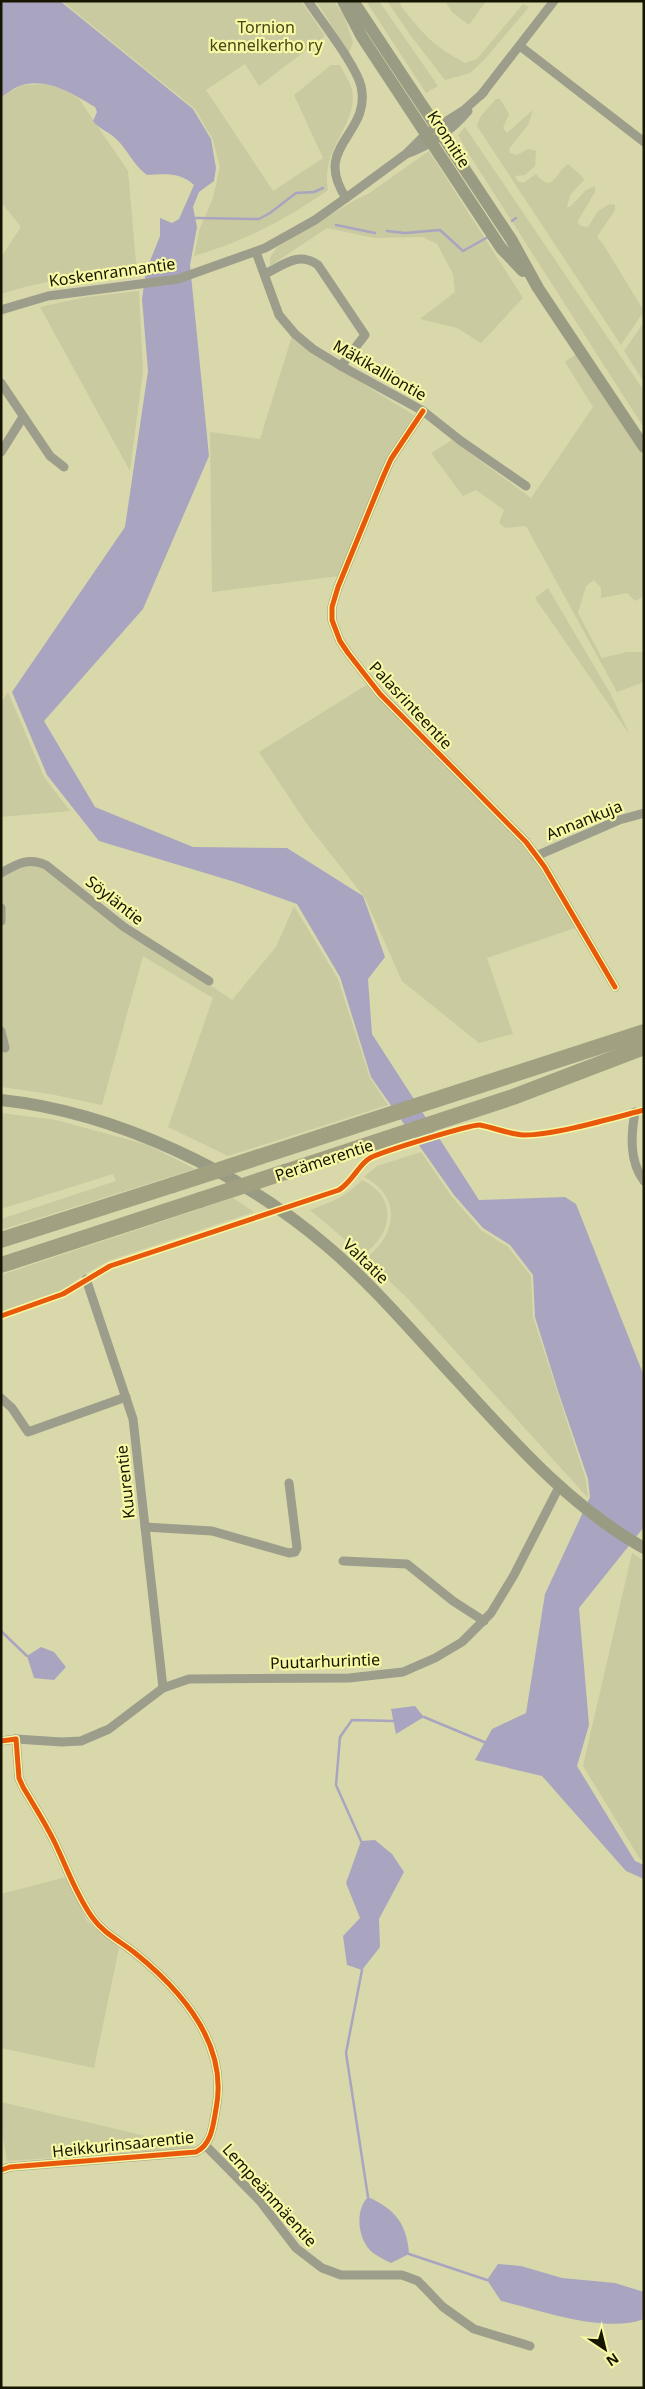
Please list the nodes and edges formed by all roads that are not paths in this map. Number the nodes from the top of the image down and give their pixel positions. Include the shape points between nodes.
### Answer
1 (308, 1) edge
2 (343, 1) edge
3 (353, 1) edge
4 (554, 1) edge
5 (520, 46) junction
6 (434, 135) junction
7 (644, 142) edge
8 (346, 198) junction
9 (256, 252) junction
10 (265, 274) junction
11 (2, 309) edge
12 (341, 366) junction
13 (1, 382) edge
14 (423, 411) junction
15 (24, 417) junction
16 (644, 447) edge
17 (1, 452) edge
18 (64, 467) dead end
19 (526, 486) dead end
20 (644, 813) edge
21 (536, 856) junction
22 (1, 873) edge
23 (1, 908) edge
24 (1, 922) edge
25 (209, 982) dead end
26 (615, 987) dead end
27 (1, 1031) edge
28 (644, 1032) edge
29 (5, 1048) dead end
30 (644, 1048) edge
31 (1, 1100) edge
32 (635, 1112) dead end
33 (644, 1182) edge
34 (1, 1240) edge
35 (1, 1264) edge
36 (86, 1279) dead end
37 (126, 1397) junction
38 (1, 1398) edge
39 (290, 1483) dead end
40 (559, 1487) junction
41 (145, 1527) junction
42 (642, 1547) edge
43 (343, 1561) dead end
44 (484, 1621) junction
45 (163, 1688) junction
46 (16, 1739) junction
47 (1, 1741) edge
48 (205, 2145) junction
49 (1, 2170) edge
50 (530, 2346) dead end

1 - 8 street via 350,64 360,86 361,107 357,121 337,154 334,172
2 - 6 main road, Kromitie via 362,37
3 - 6 main road, Kromitie
4 - 5 street, Koskenrannantie
5 - 6 street, Koskenrannantie via 453,128
5 - 7 street
6 - 8 street, Koskenrannantie
6 - 16 main road, Kromitie via 510,239 538,288
8 - 9 street, Koskenrannantie via 284,239
9 - 10 street, Mäkikalliontie
9 - 11 street, Koskenrannantie via 178,279 48,296
10 - 12 street, Mäkikalliontie via 278,315 285,325 312,349
10 - 12 street via 292,259 312,260 318,265 365,335
12 - 14 street, Mäkikalliontie
13 - 15 street
14 - 19 street, Mäkikalliontie
14 - 21 street, Palasrinteentie via 383,477 338,587 332,620 344,647 380,694 519,834
15 - 17 street
15 - 18 street via 50,456
20 - 21 street, Annankuja via 619,820
21 - 26 street, Palasrinteentie
22 - 25 street, Söyläntie via 23,861 46,865 124,927
23 - 24 street
27 - 29 street
28 - 34 highway, Perämerentie, bridge
30 - 35 highway, Perämerentie, bridge via 456,1116
31 - 40 main road, Valtatie via 59,1111 146,1137 232,1179 286,1215 327,1245 359,1275
32 - 33 street via 631,1142 637,1170
36 - 37 street, Kuurentie
37 - 38 street via 28,1432
37 - 41 street, Kuurentie via 134,1420
39 - 41 street via 295,1552 212,1531
40 - 42 main road, Valtatie
40 - 44 street, Puutarhurintie via 514,1576
41 - 45 street, Kuurentie
43 - 44 street via 408,1564 452,1601
44 - 45 street, Puutarhurintie via 462,1642 403,1672 349,1678 189,1679
45 - 46 street, Puutarhurintie via 108,1729 82,1741
46 - 47 street
46 - 48 street, Heikkurinsaarentie via 19,1778 54,1839 93,1919 151,1966 176,1992 207,2036 214,2056 218,2087 211,2132
48 - 49 street, Heikkurinsaarentie via 196,2152
48 - 50 street, Lempeänmäentie via 260,2201 296,2248 322,2268 341,2275 402,2275 418,2281 443,2307 474,2329

